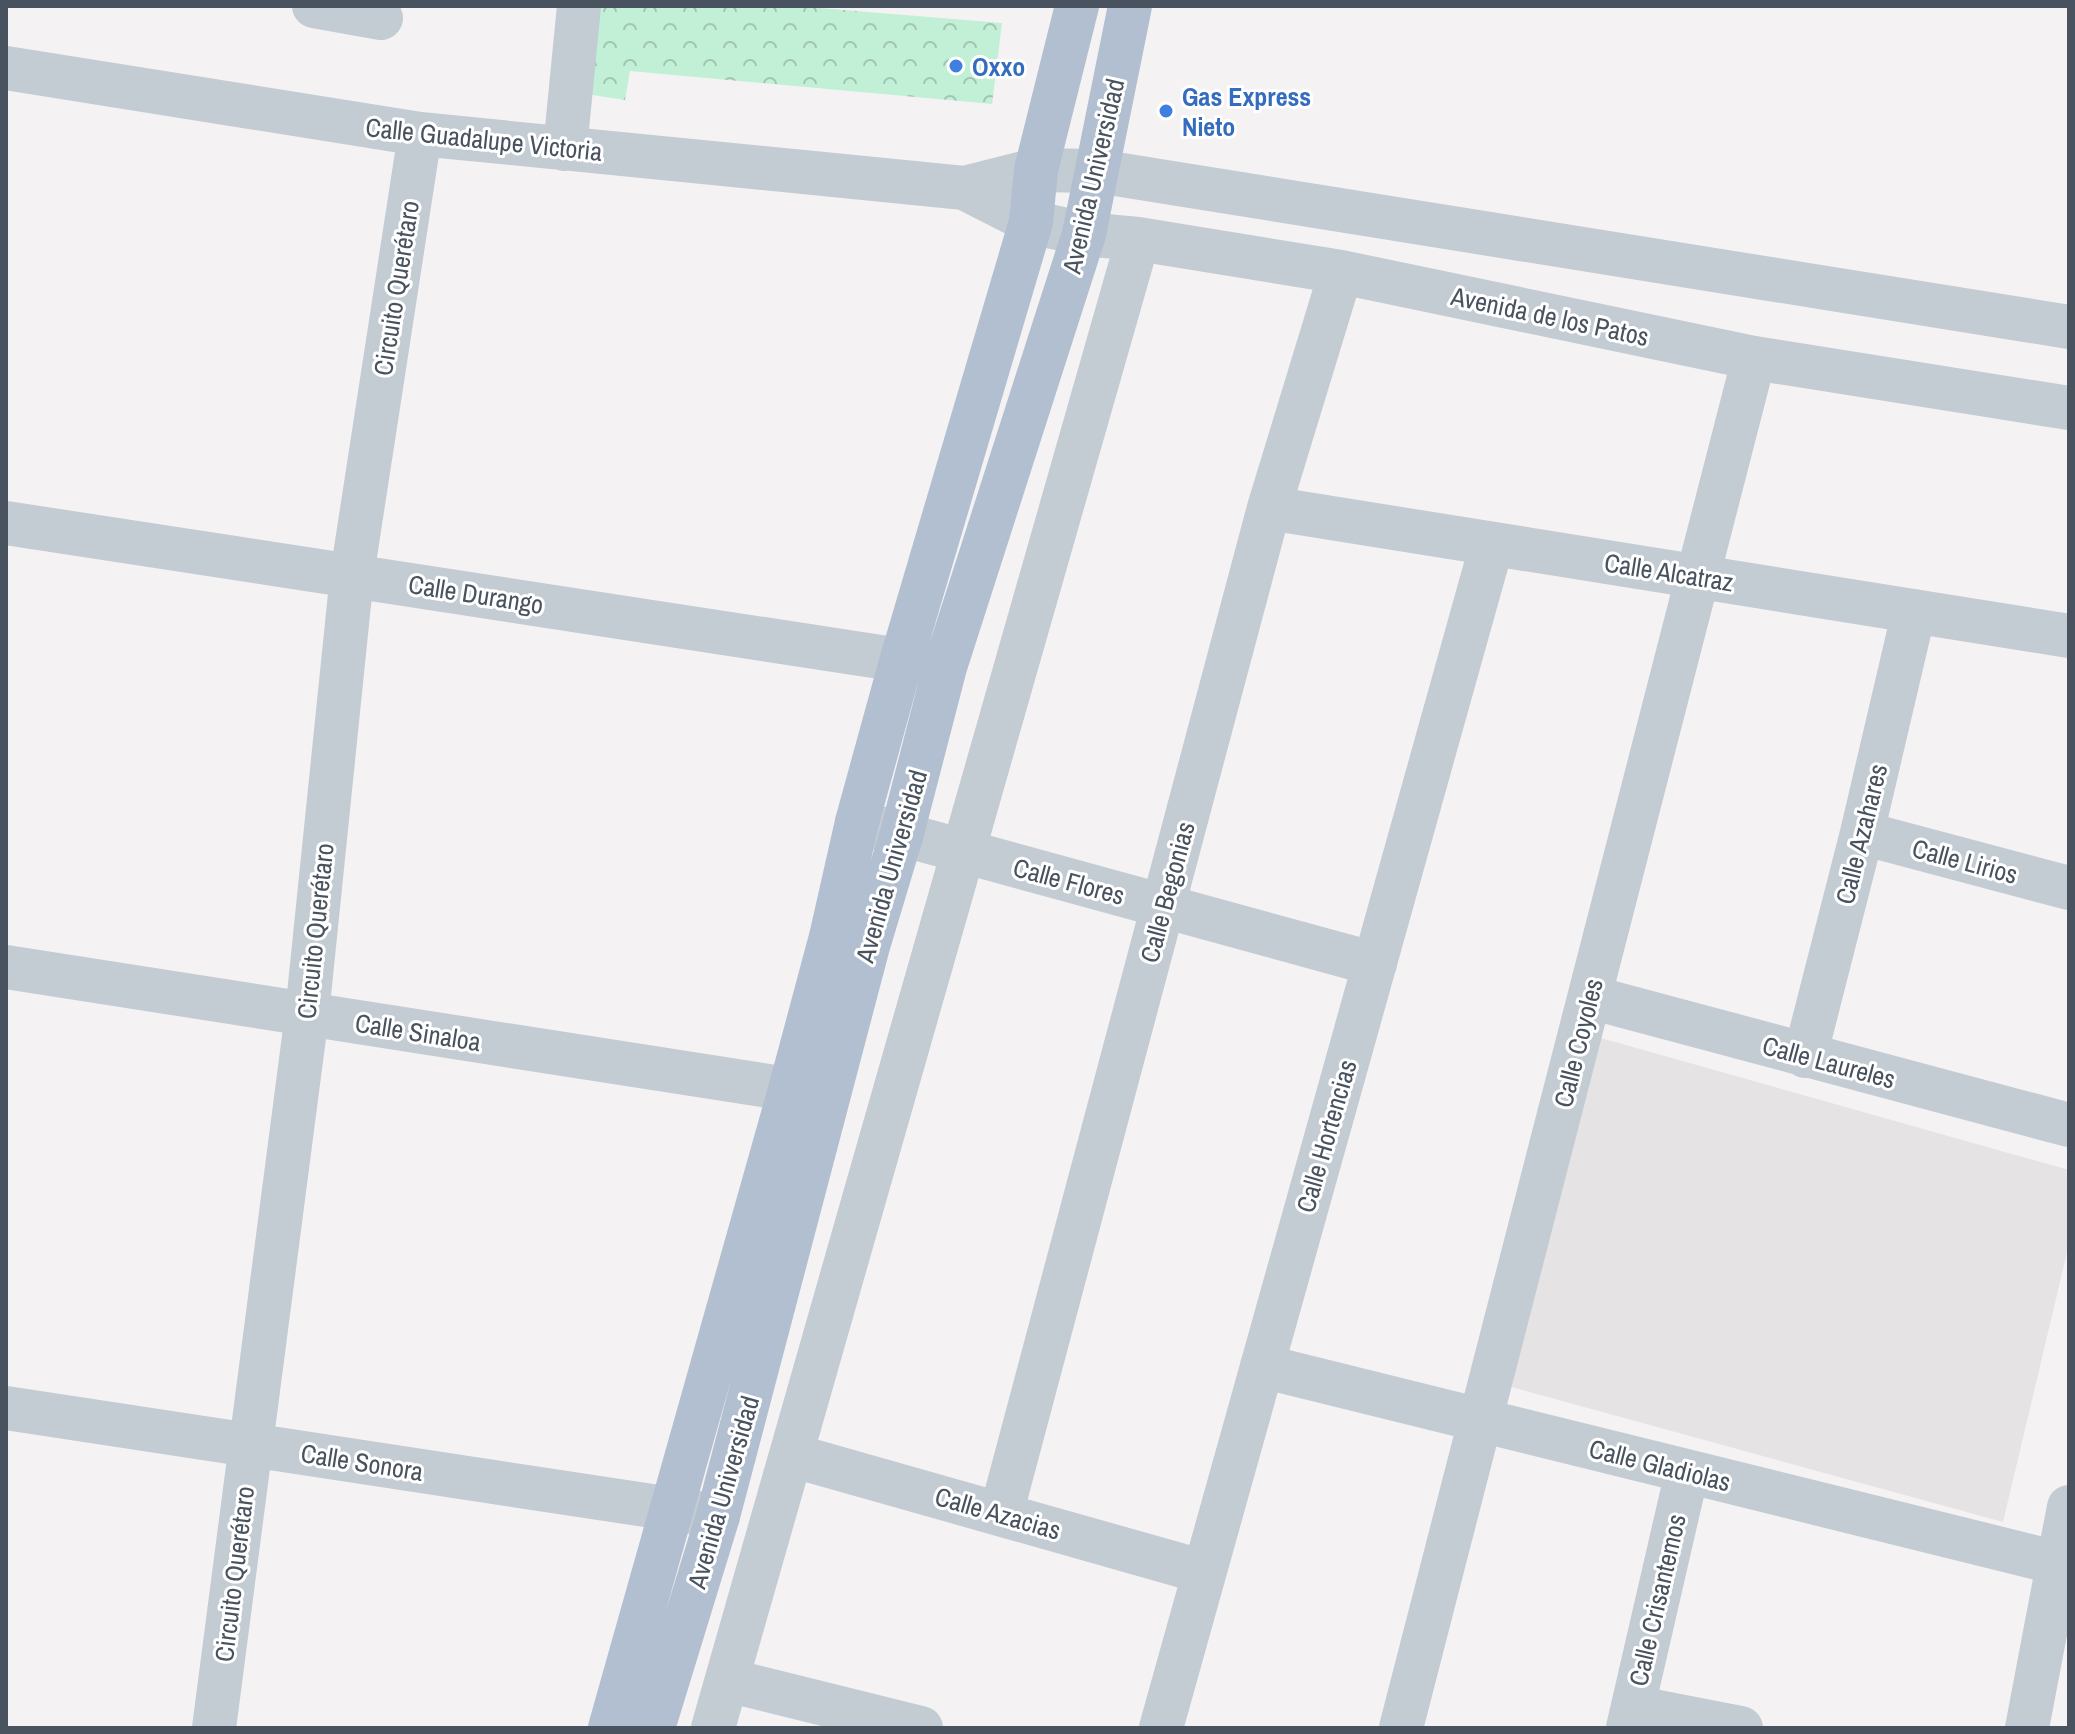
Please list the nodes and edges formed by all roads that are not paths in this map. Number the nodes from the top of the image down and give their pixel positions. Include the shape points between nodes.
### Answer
1 (314, 6) edge
2 (579, 6) edge
3 (1077, 6) edge
4 (1130, 6) edge
5 (381, 18) dead end
6 (6, 68) edge
7 (420, 134) junction
8 (565, 149) junction
9 (1036, 170) junction
10 (1097, 171) junction
11 (964, 188) junction
12 (1031, 222) junction
13 (1084, 234) junction
14 (1138, 239) junction
15 (1341, 272) junction
16 (2069, 327) edge
17 (1754, 358) junction
18 (2069, 408) edge
19 (1269, 508) junction
20 (6, 523) edge
21 (1492, 544) junction
22 (352, 575) junction
23 (1698, 576) junction
24 (1914, 611) junction
25 (2069, 636) edge
26 (901, 662) junction
27 (945, 667) junction
28 (857, 822) junction
29 (902, 833) junction
30 (1862, 833) junction
31 (963, 851) junction
32 (2069, 888) edge
33 (1163, 906) junction
34 (1375, 964) junction
35 (6, 967) edge
36 (1590, 997) junction
37 (307, 1014) junction
38 (1805, 1056) junction
39 (810, 1093) junction
40 (2069, 1125) edge
41 (1262, 1366) junction
42 (6, 1408) edge
43 (1481, 1421) junction
44 (250, 1445) junction
45 (791, 1455) junction
46 (1687, 1472) junction
47 (2069, 1507) edge
48 (671, 1510) junction
49 (1001, 1514) junction
50 (718, 1516) junction
51 (2058, 1563) junction
52 (1204, 1572) junction
53 (727, 1680) junction
54 (1630, 1718) edge
55 (214, 1728) edge
56 (610, 1728) edge
57 (653, 1728) edge
58 (713, 1728) edge
59 (921, 1728) edge
60 (1161, 1728) edge
61 (1401, 1728) edge
62 (1741, 1728) edge
63 (2027, 1728) edge

1 - 5 street
2 - 8 street
3 - 9 main road, Avenida Universidad
4 - 10 main road, Avenida Universidad
6 - 7 street, Calle Guadalupe Victoria
7 - 8 street, Calle Guadalupe Victoria
7 - 22 street, Circuito Querétaro
8 - 11 street, Calle Guadalupe Victoria
9 - 10 street
9 - 11 street, Calle Guadalupe Victoria
9 - 12 main road, Avenida Universidad
10 - 13 main road, Avenida Universidad
10 - 16 street
11 - 12 street, Calle Guadalupe Victoria
12 - 13 street, Avenida de los Patos
12 - 26 main road, Avenida Universidad
13 - 14 street, Avenida de los Patos
13 - 27 main road, Avenida Universidad
14 - 15 street, Avenida de los Patos
14 - 31 street
15 - 17 street, Avenida de los Patos
15 - 19 street, Calle Begonias
17 - 18 street, Avenida de los Patos
17 - 23 street, Calle Coyoles
19 - 21 street, Calle Alcatraz
19 - 33 street, Calle Begonias
20 - 22 street, Calle Durango
21 - 23 street, Calle Alcatraz
21 - 34 street, Calle Hortencias
22 - 26 street, Calle Durango
22 - 37 street, Circuito Querétaro
23 - 24 street, Calle Alcatraz
23 - 36 street, Calle Coyoles
24 - 25 street, Calle Alcatraz
24 - 30 street, Calle Azahares
26 - 27 street, Calle Durango
26 - 28 main road, Avenida Universidad
27 - 29 main road, Avenida Universidad
28 - 29 street, Calle Flores
28 - 39 main road, Avenida Universidad via 831,937
29 - 31 street, Calle Flores
29 - 39 main road, Avenida Universidad via 868,946
30 - 32 street, Calle Lirios
30 - 38 street, Calle Azahares
31 - 33 street, Calle Flores
31 - 45 street
33 - 34 street, Calle Flores
33 - 49 street, Calle Begonias
34 - 41 street, Calle Hortencias
35 - 37 street, Calle Sinaloa
36 - 38 street, Calle Laureles
36 - 43 street, Calle Coyoles
37 - 39 street, Calle Sinaloa
37 - 44 street, Circuito Querétaro
38 - 40 street, Calle Laureles
39 - 48 main road, Avenida Universidad
39 - 50 main road, Avenida Universidad
41 - 43 street, Calle Gladiolas
41 - 52 street, Calle Hortencias
42 - 44 street, Calle Sonora
43 - 46 street, Calle Gladiolas
43 - 61 street, Calle Coyoles
44 - 48 street, Calle Sonora
44 - 55 street, Circuito Querétaro
45 - 49 street, Calle Azacias
45 - 53 street
46 - 51 street, Calle Gladiolas
46 - 54 street, Calle Crisantemos
47 - 51 street
48 - 50 street, Calle Sonora
48 - 56 main road, Avenida Universidad
49 - 52 street, Calle Azacias
50 - 57 main road, Avenida Universidad
51 - 63 street
52 - 60 street, Calle Hortencias
53 - 58 street
53 - 59 street
54 - 62 street

